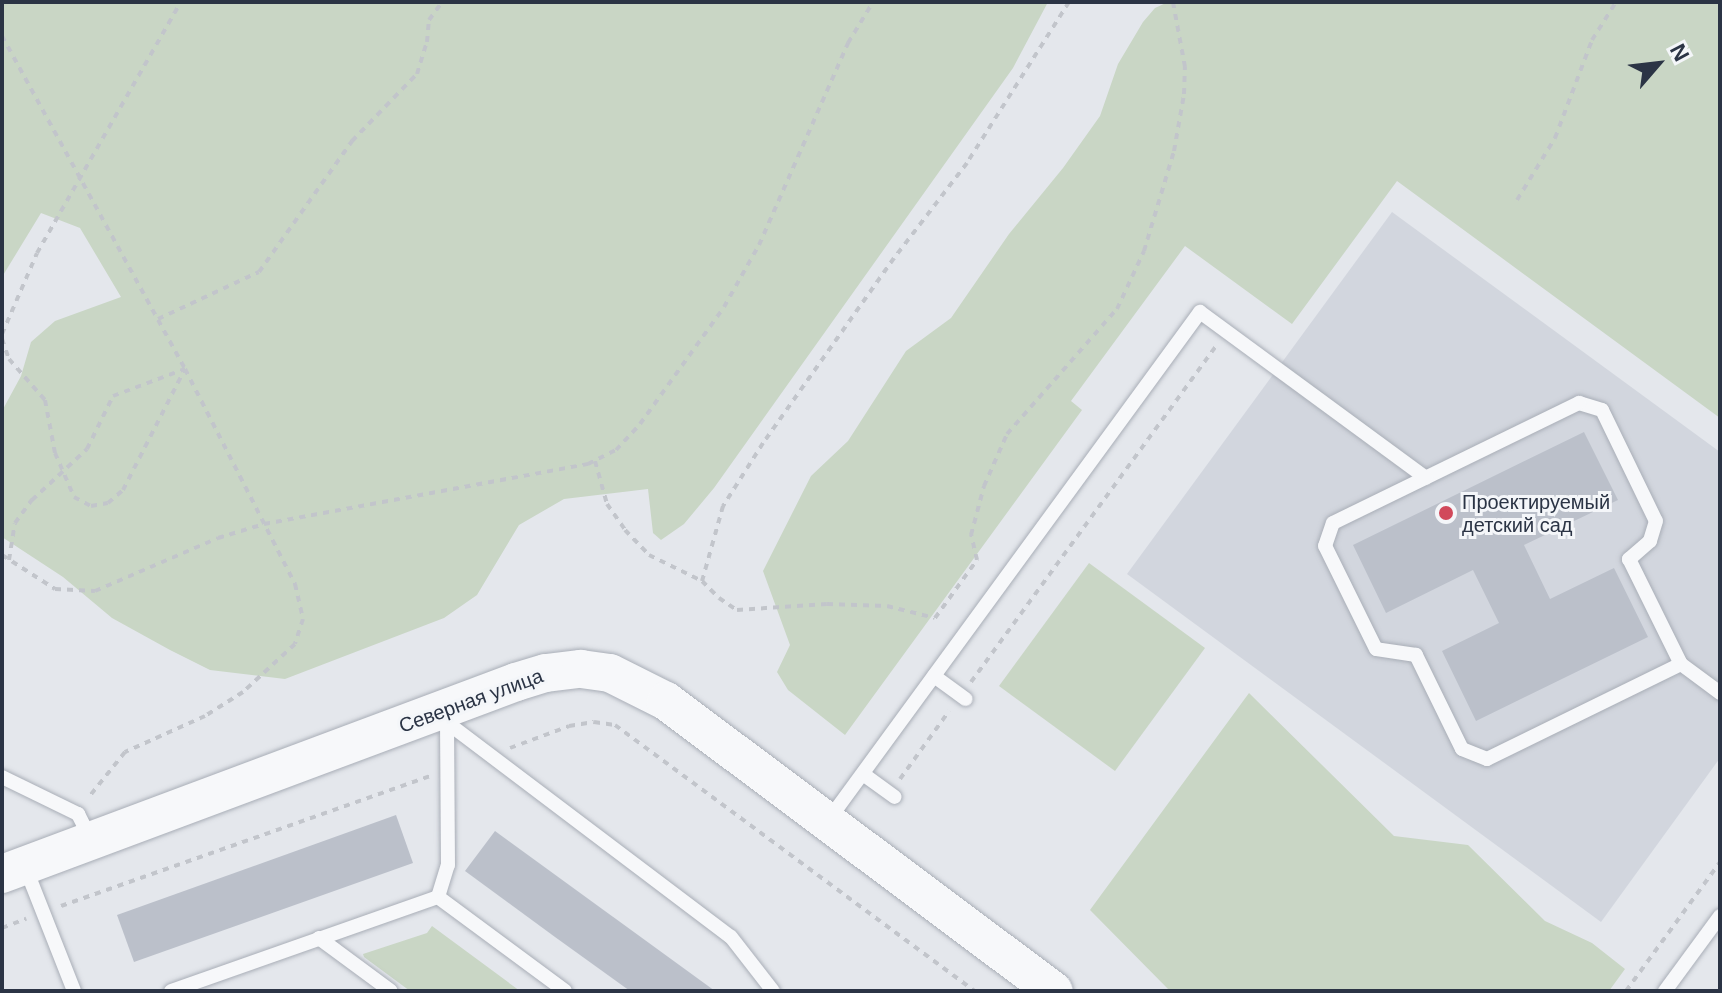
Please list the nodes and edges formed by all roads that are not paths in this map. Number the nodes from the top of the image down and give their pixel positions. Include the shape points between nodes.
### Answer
1 (1426, 478) junction
2 (1681, 664) junction
3 (934, 676) junction
4 (1720, 693) edge
5 (964, 697) road end
6 (444, 718) junction
7 (863, 774) junction
8 (2, 777) edge
9 (892, 795) road end
10 (827, 822) junction
11 (84, 827) junction
12 (13, 869) edge
13 (438, 897) junction
14 (1720, 916) edge
15 (319, 938) junction
16 (768, 990) edge
17 (74, 991) edge
18 (171, 991) edge
19 (391, 991) edge
20 (565, 991) edge
21 (1053, 991) edge
22 (1665, 991) edge

1 - 2 lane via 1579,403 1602,410 1656,521 1650,541 1629,559
1 - 2 lane via 1333,523 1325,546 1376,649 1416,655 1462,749 1487,759
1 - 3 lane via 1200,312
2 - 4 lane
3 - 5 lane
3 - 7 lane
6 - 10 street, Северная улица via 546,673 610,673 666,701
6 - 11 street, Северная улица
6 - 13 lane via 448,865
6 - 16 lane via 731,937
7 - 9 lane
7 - 10 lane
8 - 11 lane
10 - 21 street, Северная улица
11 - 12 street, Северная улица
12 - 17 lane via 43,913
13 - 15 lane
13 - 20 lane
14 - 22 lane
15 - 18 lane
15 - 19 lane

